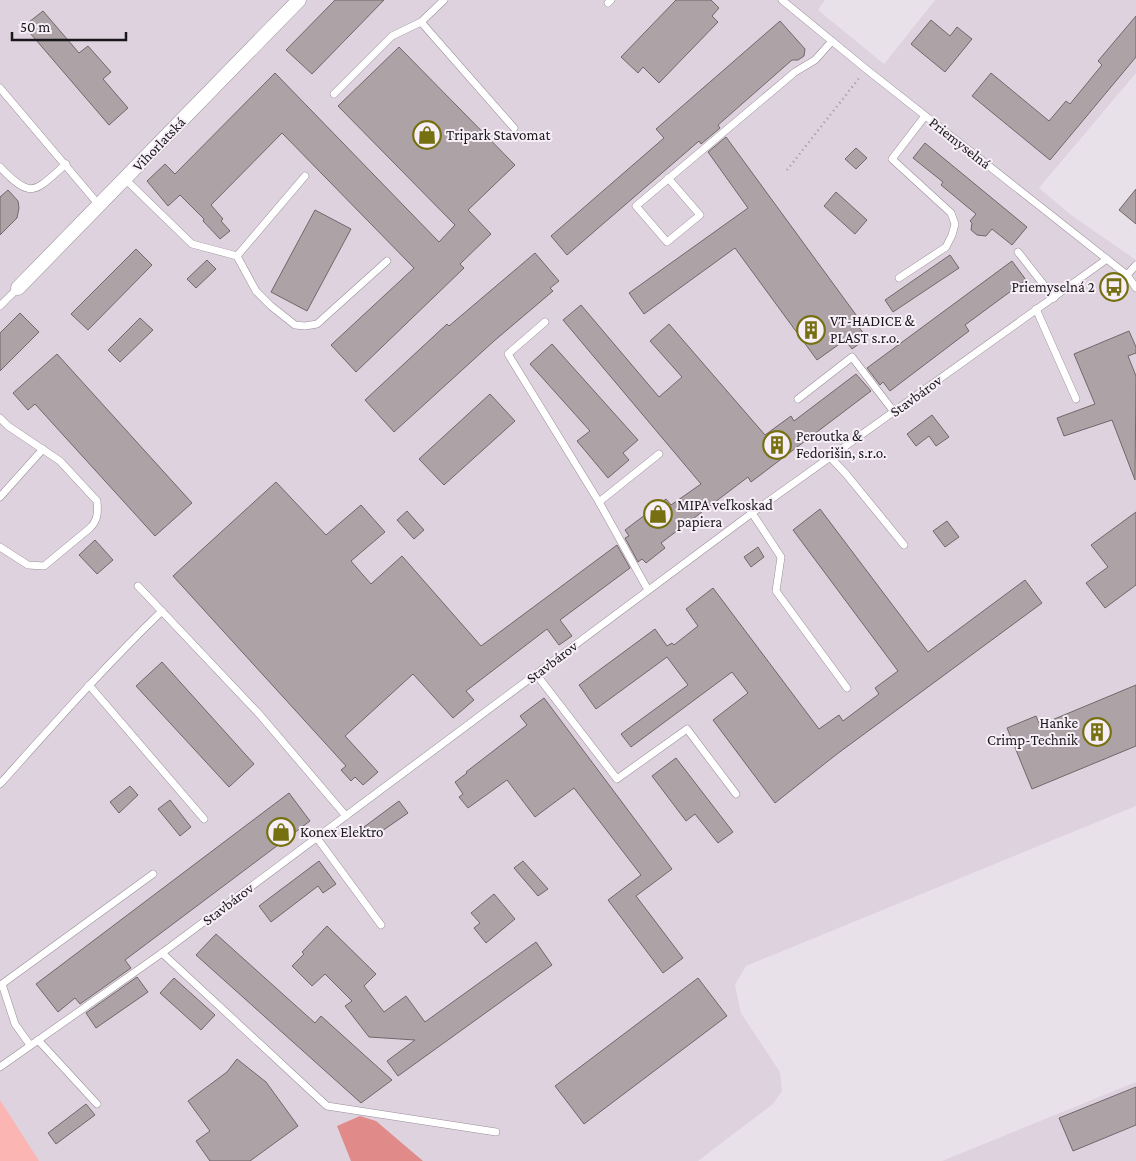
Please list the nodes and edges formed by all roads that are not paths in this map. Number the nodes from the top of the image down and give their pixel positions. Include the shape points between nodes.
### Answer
1 (299, 0) edge
2 (444, 0) edge
3 (782, 0) edge
4 (420, 22) junction
5 (832, 41) junction
6 (2, 93) edge
7 (334, 94) dead end
8 (925, 116) junction
9 (514, 128) dead end
10 (66, 164) junction
11 (1, 170) edge
12 (305, 176) dead end
13 (125, 178) junction
14 (668, 178) junction
15 (99, 205) junction
16 (1018, 252) dead end
17 (237, 256) junction
18 (1107, 259) junction
19 (387, 261) dead end
20 (1136, 265) edge
21 (1127, 275) junction
22 (899, 278) dead end
23 (18, 288) joint
24 (1136, 288) edge
25 (1054, 298) junction
26 (0, 306) edge
27 (1036, 310) junction
28 (545, 322) dead end
29 (798, 399) dead end
30 (1076, 399) dead end
31 (894, 412) junction
32 (0, 418) edge
33 (43, 449) junction
34 (659, 454) dead end
35 (831, 458) junction
36 (0, 497) edge
37 (599, 502) junction
38 (752, 514) junction
39 (904, 545) dead end
40 (0, 547) edge
41 (138, 586) dead end
42 (648, 590) junction
43 (162, 611) junction
44 (536, 674) junction
45 (89, 685) junction
46 (847, 688) dead end
47 (0, 784) edge
48 (736, 794) dead end
49 (346, 816) junction
50 (204, 819) dead end
51 (317, 838) junction
52 (153, 874) dead end
53 (381, 925) dead end
54 (162, 953) junction
55 (38, 1040) junction
56 (30, 1046) junction
57 (0, 1067) edge
58 (98, 1104) dead end
59 (496, 1132) dead end

1 - 13 street, Vihorlatská
2 - 4 lane
3 - 5 lane, Priemyselná
4 - 7 lane via 392,36
4 - 9 lane
5 - 8 lane, Priemyselná
5 - 14 lane via 815,60 795,72
6 - 10 lane
8 - 18 lane, Priemyselná
8 - 22 lane via 892,159 951,213 955,224 946,247
10 - 11 lane via 39,187 31,189 22,188
10 - 15 lane
12 - 17 lane
13 - 15 street, Vihorlatská
13 - 17 lane via 192,244
14 - 14 lane via 700,215 667,242 636,206
15 - 23 street, Vihorlatská
16 - 25 lane
17 - 19 lane via 256,291 270,306 296,325 306,326 317,324
18 - 21 lane, Priemyselná
18 - 25 lane, Stavbárov
20 - 21 lane
21 - 24 lane, Priemyselná
23 - 26 lane
25 - 27 lane, Stavbárov
27 - 30 lane
27 - 31 lane, Stavbárov
28 - 37 lane via 508,354
29 - 31 lane via 852,357
31 - 35 lane, Stavbárov
32 - 33 lane
33 - 36 lane
33 - 40 lane via 60,461 97,501 96,521 44,566 28,565
34 - 37 lane
35 - 38 lane, Stavbárov
35 - 39 lane
37 - 42 lane
38 - 42 lane, Stavbárov
38 - 46 lane via 781,557 776,591
41 - 43 lane
42 - 44 lane, Stavbárov
43 - 45 lane
43 - 49 lane via 260,715
44 - 48 lane via 617,780 687,729
44 - 49 lane, Stavbárov
45 - 47 lane
45 - 50 lane
49 - 51 lane, Stavbárov
51 - 53 lane
51 - 54 lane, Stavbárov
52 - 56 lane via 2,984 15,1024
54 - 55 lane, Stavbárov
54 - 59 lane via 327,1106
55 - 56 lane, Stavbárov
55 - 58 lane
56 - 57 lane, Stavbárov

